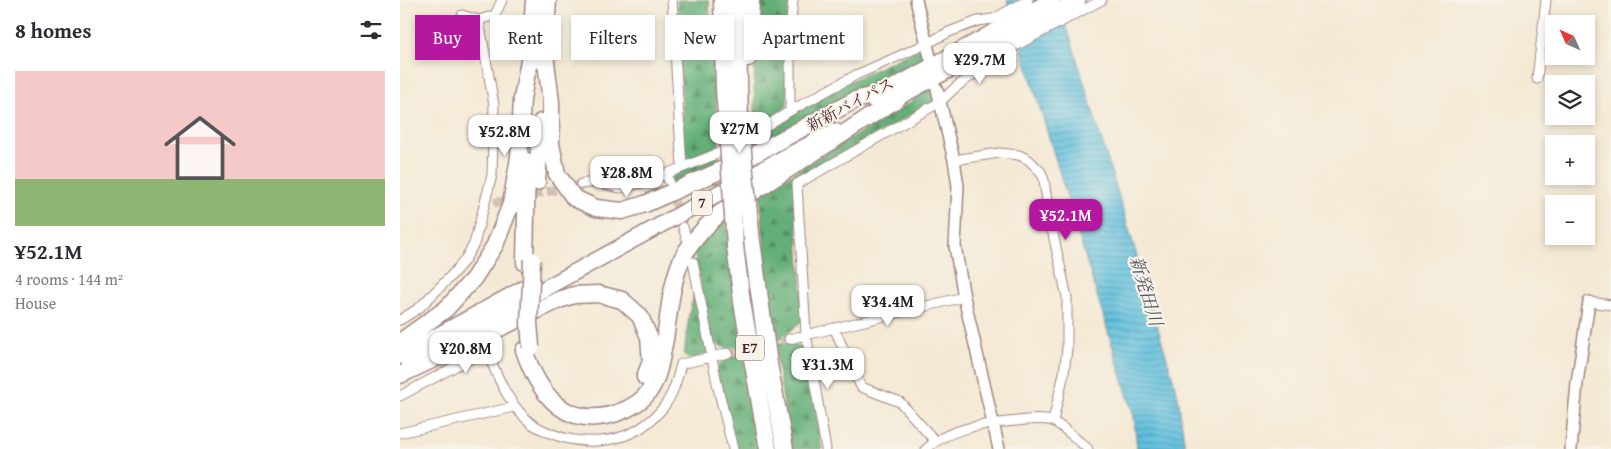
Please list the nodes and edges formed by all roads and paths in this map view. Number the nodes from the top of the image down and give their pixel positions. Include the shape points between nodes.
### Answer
1 (502, 0) edge
2 (534, 0) edge
3 (548, 0) edge
4 (672, 0) edge
5 (715, 0) edge
6 (722, 0) edge
7 (737, 0) edge
8 (751, 0) edge
9 (792, 0) edge
10 (916, 0) edge
11 (1028, 0) edge
12 (1052, 0) edge
13 (1078, 0) edge
14 (1102, 0) edge
15 (1546, 0) edge
16 (462, 14) dead end
17 (465, 15) edge
18 (535, 15) edge
19 (545, 15) edge
20 (480, 20) edge
21 (480, 26) edge
22 (1000, 35) junction
23 (926, 44) junction
24 (930, 57) dead end
25 (535, 60) edge
26 (537, 60) edge
27 (539, 60) edge
28 (1537, 79) dead end
29 (937, 89) dead end
30 (724, 90) junction
31 (889, 96) junction
32 (940, 102) junction
33 (790, 111) junction
34 (737, 122) junction
35 (954, 160) junction
36 (682, 168) junction
37 (582, 184) dead end
38 (494, 203) tunnel mouth
39 (484, 206) junction
40 (683, 227) tunnel mouth
41 (686, 237) dead end
42 (693, 262) dead end
43 (964, 297) junction
44 (1590, 302) joint
45 (1611, 305) edge
46 (400, 320) edge
47 (834, 328) junction
48 (806, 334) junction
49 (789, 339) tunnel mouth
50 (400, 342) edge
51 (528, 349) junction
52 (728, 354) tunnel mouth
53 (400, 356) edge
54 (712, 357) junction
55 (400, 368) edge
56 (400, 375) edge
57 (400, 396) edge
58 (514, 407) junction
59 (1053, 421) junction
60 (994, 423) junction
61 (400, 433) edge
62 (936, 441) junction
63 (574, 446) edge
64 (732, 449) edge
65 (768, 449) edge
66 (785, 449) edge
67 (826, 449) edge
68 (926, 449) edge
69 (999, 449) edge
70 (1088, 449) edge
71 (1571, 449) edge

1 - 20 street via 495,15
2 - 18 highway
3 - 19 highway
4 - 36 street
5 - 30 highway
6 - 30 highway, E7
7 - 34 highway, E7
8 - 34 highway
9 - 33 street
10 - 23 street
11 - 22 street
12 - 22 highway, 新新バイパス / 7
13 - 22 highway, 新新バイパス / 7
14 - 22 street
15 - 28 street
16 - 17 street
21 - 39 street via 494,105 492,175
22 - 23 street via 978,21
22 - 31 highway, 新新バイパス / 7
22 - 32 street
23 - 24 street
23 - 33 street via 856,75
25 - 50 highway via 522,99 519,157 511,204 496,245 474,278 446,309
26 - 51 highway, bridge
27 - 31 highway via 551,102 551,144 557,174 574,198 596,208 622,212 755,154 854,100
29 - 32 street
30 - 34 highway, E7
31 - 51 highway via 719,214 701,232 681,260 671,297 661,362 650,390 630,409 605,417 580,417 563,410 545,394 531,371
31 - 53 highway, 新新バイパス / 7
31 - 55 highway, 新新バイパス / 7
32 - 35 street
32 - 48 street via 798,184
33 - 36 street via 755,133
34 - 65 highway, E7, bridge via 735,246
34 - 66 highway, E7, bridge via 744,154 751,234 769,364
35 - 43 street via 958,186 955,246
35 - 59 street via 999,154 1019,155 1041,172 1067,297 1067,350
36 - 37 street via 668,177 619,188 595,182
38 - 39 street
39 - 46 street via 474,244 464,261 419,308
40 - 41 street
42 - 54 street
43 - 47 street
43 - 60 street
44 - 45 street
44 - 71 street via 1577,383
47 - 48 street
47 - 62 street via 861,387 900,402
48 - 49 street
48 - 67 street
51 - 56 highway via 551,390 568,403 583,408 606,409 624,401 643,384 651,361 649,337 640,316 622,300 598,294 559,300
52 - 54 street
54 - 63 street via 681,364 675,388 645,428 622,439
54 - 64 street
57 - 58 street via 486,350
58 - 61 street
58 - 63 street via 532,424
59 - 60 street
59 - 70 street
60 - 62 street via 963,429
60 - 69 street
62 - 68 street

